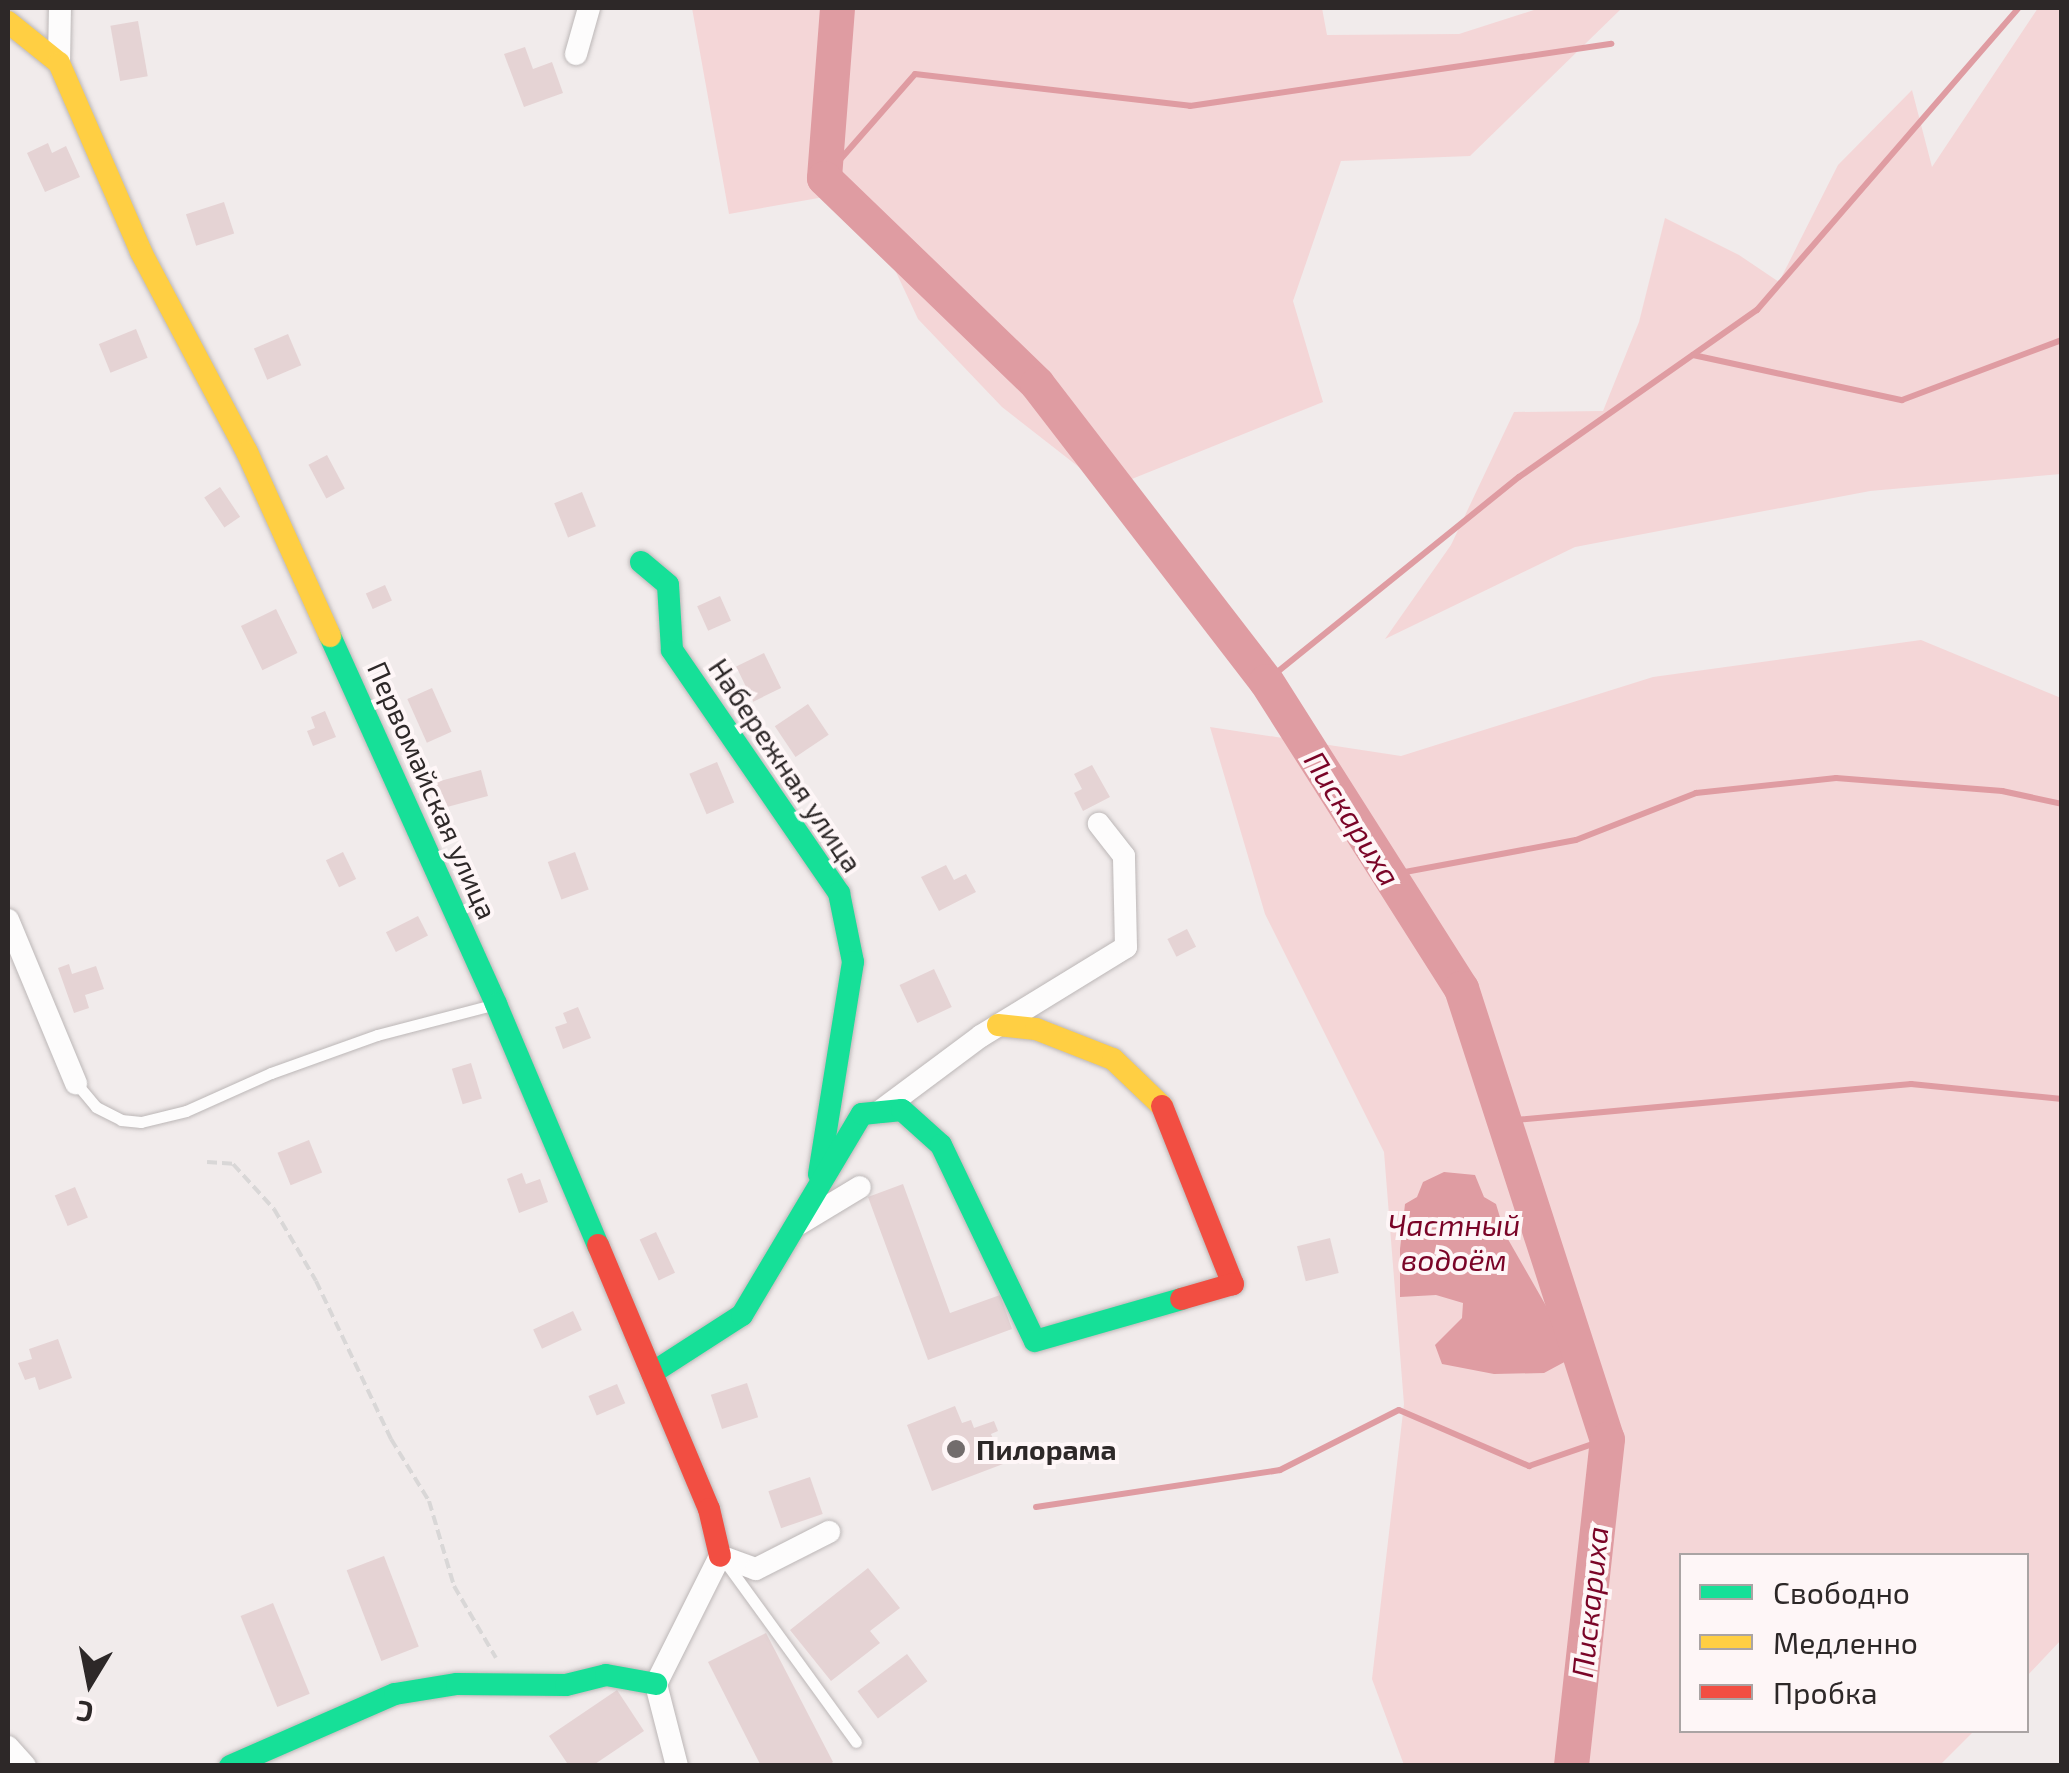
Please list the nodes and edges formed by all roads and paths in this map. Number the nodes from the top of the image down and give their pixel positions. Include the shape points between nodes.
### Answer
1 (60, 8) edge
2 (590, 8) edge
3 (8, 22) edge
4 (576, 54) dead end
5 (59, 63) junction
6 (642, 562) dead end
7 (1099, 824) dead end
8 (8, 920) edge
9 (496, 1004) junction
10 (998, 1025) junction
11 (76, 1084) joint
12 (879, 1112) junction
13 (206, 1162) dead end
14 (860, 1187) dead end
15 (816, 1193) junction
16 (796, 1226) junction
17 (652, 1373) junction
18 (829, 1532) dead end
19 (720, 1556) junction
20 (656, 1684) junction
21 (514, 1688) junction
22 (856, 1742) dead end
23 (8, 1748) edge
24 (25, 1766) edge
25 (230, 1766) edge
26 (677, 1766) edge

1 - 5 street, Первомайская улица
2 - 4 street
3 - 5 street, Первомайская улица
5 - 9 street, Первомайская улица via 141,252 248,452
6 - 15 street, Набережная улица via 668,585 672,650 839,894 853,962
7 - 10 street via 1124,856 1126,947
8 - 11 street
9 - 11 lane via 377,1034 186,1111 141,1122 96,1107
9 - 17 street, Первомайская улица
10 - 12 street
10 - 12 street via 1036,1029 1113,1059 1166,1110 1233,1284 1035,1341 941,1145 902,1110
12 - 15 street via 862,1114
13 - 21 path via 233,1164 274,1209 429,1502 454,1586
14 - 16 street
15 - 16 street
16 - 17 street via 742,1316
17 - 19 street, Первомайская улица via 709,1509
18 - 19 street via 756,1569
19 - 20 street
19 - 22 lane
20 - 21 street via 606,1676
20 - 26 street
21 - 25 street via 456,1684 395,1694
23 - 24 street

